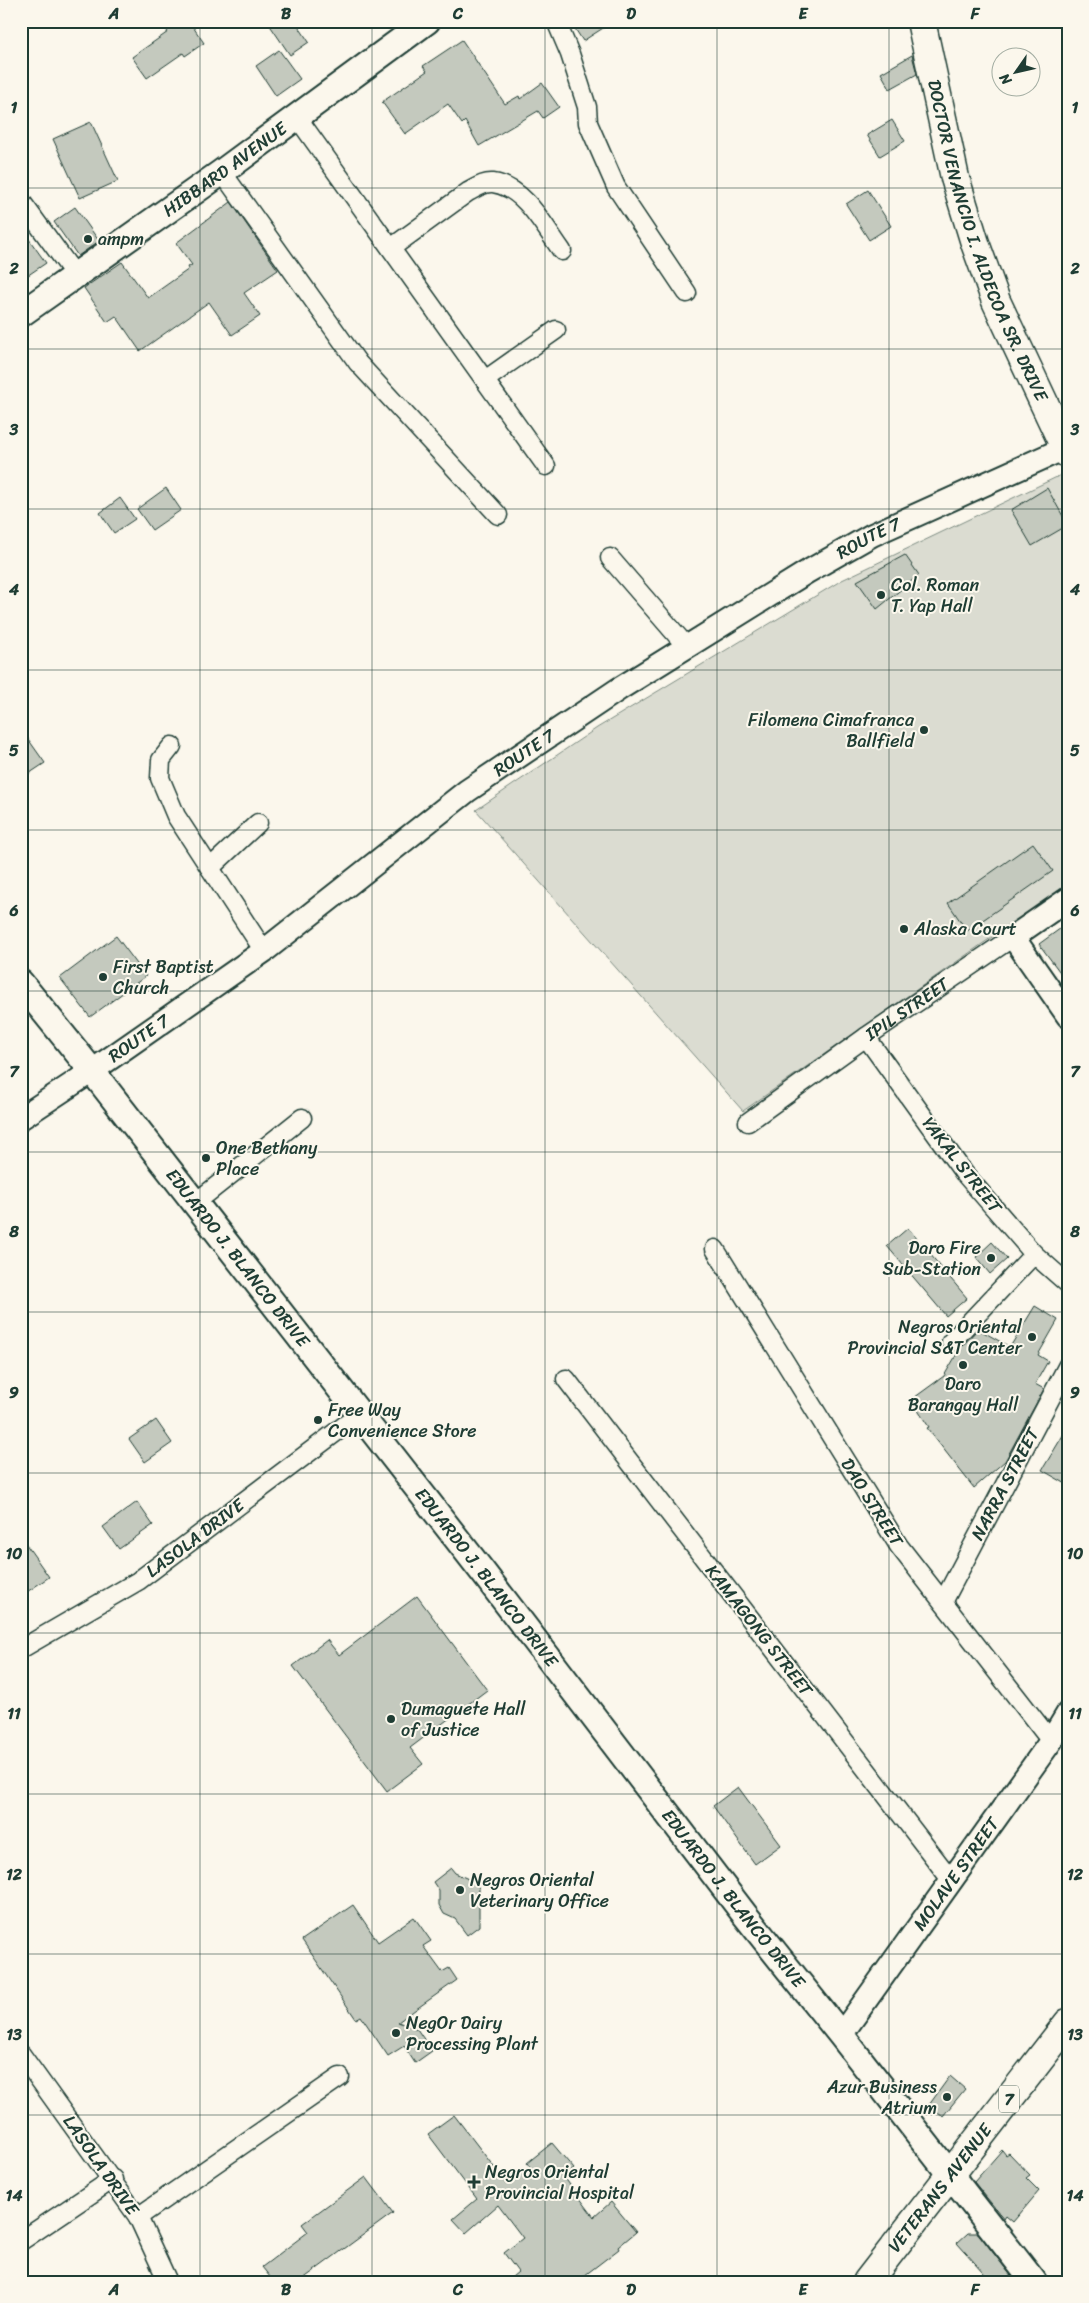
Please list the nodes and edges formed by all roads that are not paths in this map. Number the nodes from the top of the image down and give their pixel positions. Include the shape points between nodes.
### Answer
1 (427, 21) edge
2 (556, 21) edge
3 (921, 21) edge
4 (298, 117) junction
5 (222, 172) junction
6 (21, 201) edge
7 (391, 248) junction
8 (562, 251) dead end
9 (75, 275) junction
10 (687, 293) dead end
11 (21, 314) edge
12 (556, 330) dead end
13 (485, 380) junction
14 (1066, 451) edge
15 (546, 466) dead end
16 (498, 515) dead end
17 (610, 558) dead end
18 (688, 646) junction
19 (172, 746) dead end
20 (258, 823) dead end
21 (210, 868) junction
22 (1068, 899) edge
23 (1013, 937) junction
24 (264, 951) junction
25 (21, 983) edge
26 (1068, 1016) edge
27 (866, 1037) junction
28 (92, 1071) junction
29 (21, 1118) edge
30 (302, 1118) dead end
31 (748, 1122) dead end
32 (195, 1203) junction
33 (715, 1249) dead end
34 (1034, 1254) junction
35 (1068, 1284) edge
36 (950, 1342) dead end
37 (1068, 1365) edge
38 (566, 1379) dead end
39 (360, 1414) junction
40 (943, 1602) junction
41 (21, 1649) edge
42 (1068, 1712) edge
43 (1050, 1741) junction
44 (952, 1881) junction
45 (1068, 2023) edge
46 (841, 2035) junction
47 (21, 2054) edge
48 (340, 2077) dead end
49 (949, 2175) junction
50 (112, 2179) junction
51 (138, 2217) junction
52 (21, 2241) edge
53 (168, 2282) edge
54 (867, 2282) edge
55 (1034, 2282) edge

1 - 4 main road, HIBBARD AVENUE
2 - 10 street via 587,107 588,123 616,187
3 - 14 highway, DOCTOR VENANCIO I. ALDECOA SR. DRIVE via 955,178 975,243 996,301
4 - 5 main road, HIBBARD AVENUE
4 - 7 street
5 - 9 main road, HIBBARD AVENUE
5 - 16 street via 358,363
6 - 9 street
7 - 8 street via 468,192 492,183 516,193
7 - 13 street
9 - 11 main road, HIBBARD AVENUE
12 - 13 street
13 - 15 street
14 - 18 street, ROUTE 7 via 872,535
17 - 18 street
18 - 24 street, ROUTE 7 via 467,791
19 - 21 street via 161,760 160,778 176,816
20 - 21 street
21 - 24 street
22 - 23 street, IPIL STREET
23 - 26 street
23 - 27 street, IPIL STREET
24 - 28 street, ROUTE 7
25 - 28 main road, EDUARDO J. BLANCO DRIVE
27 - 31 street, IPIL STREET
27 - 34 street, YAKAL STREET via 964,1173
28 - 29 street, ROUTE 7
28 - 32 main road, EDUARDO J. BLANCO DRIVE
30 - 32 street
32 - 39 main road, EDUARDO J. BLANCO DRIVE
33 - 40 street, DAO STREET via 899,1546
34 - 35 street, YAKAL STREET
34 - 36 street
37 - 40 street, NARRA STREET
38 - 44 street, KAMAGONG STREET
39 - 41 street, LASOLA DRIVE via 138,1581
39 - 46 main road, EDUARDO J. BLANCO DRIVE via 745,1916
40 - 43 street, DAO STREET
42 - 43 street, MOLAVE STREET
43 - 44 street, MOLAVE STREET
44 - 46 street, MOLAVE STREET
45 - 49 highway, VETERANS AVENUE / 7
46 - 49 main road, EDUARDO J. BLANCO DRIVE
47 - 50 street, LASOLA DRIVE
48 - 51 street
49 - 54 highway, VETERANS AVENUE / 7
49 - 55 main road, EDUARDO J. BLANCO DRIVE
50 - 51 street, LASOLA DRIVE
50 - 52 street
51 - 53 street, LASOLA DRIVE

